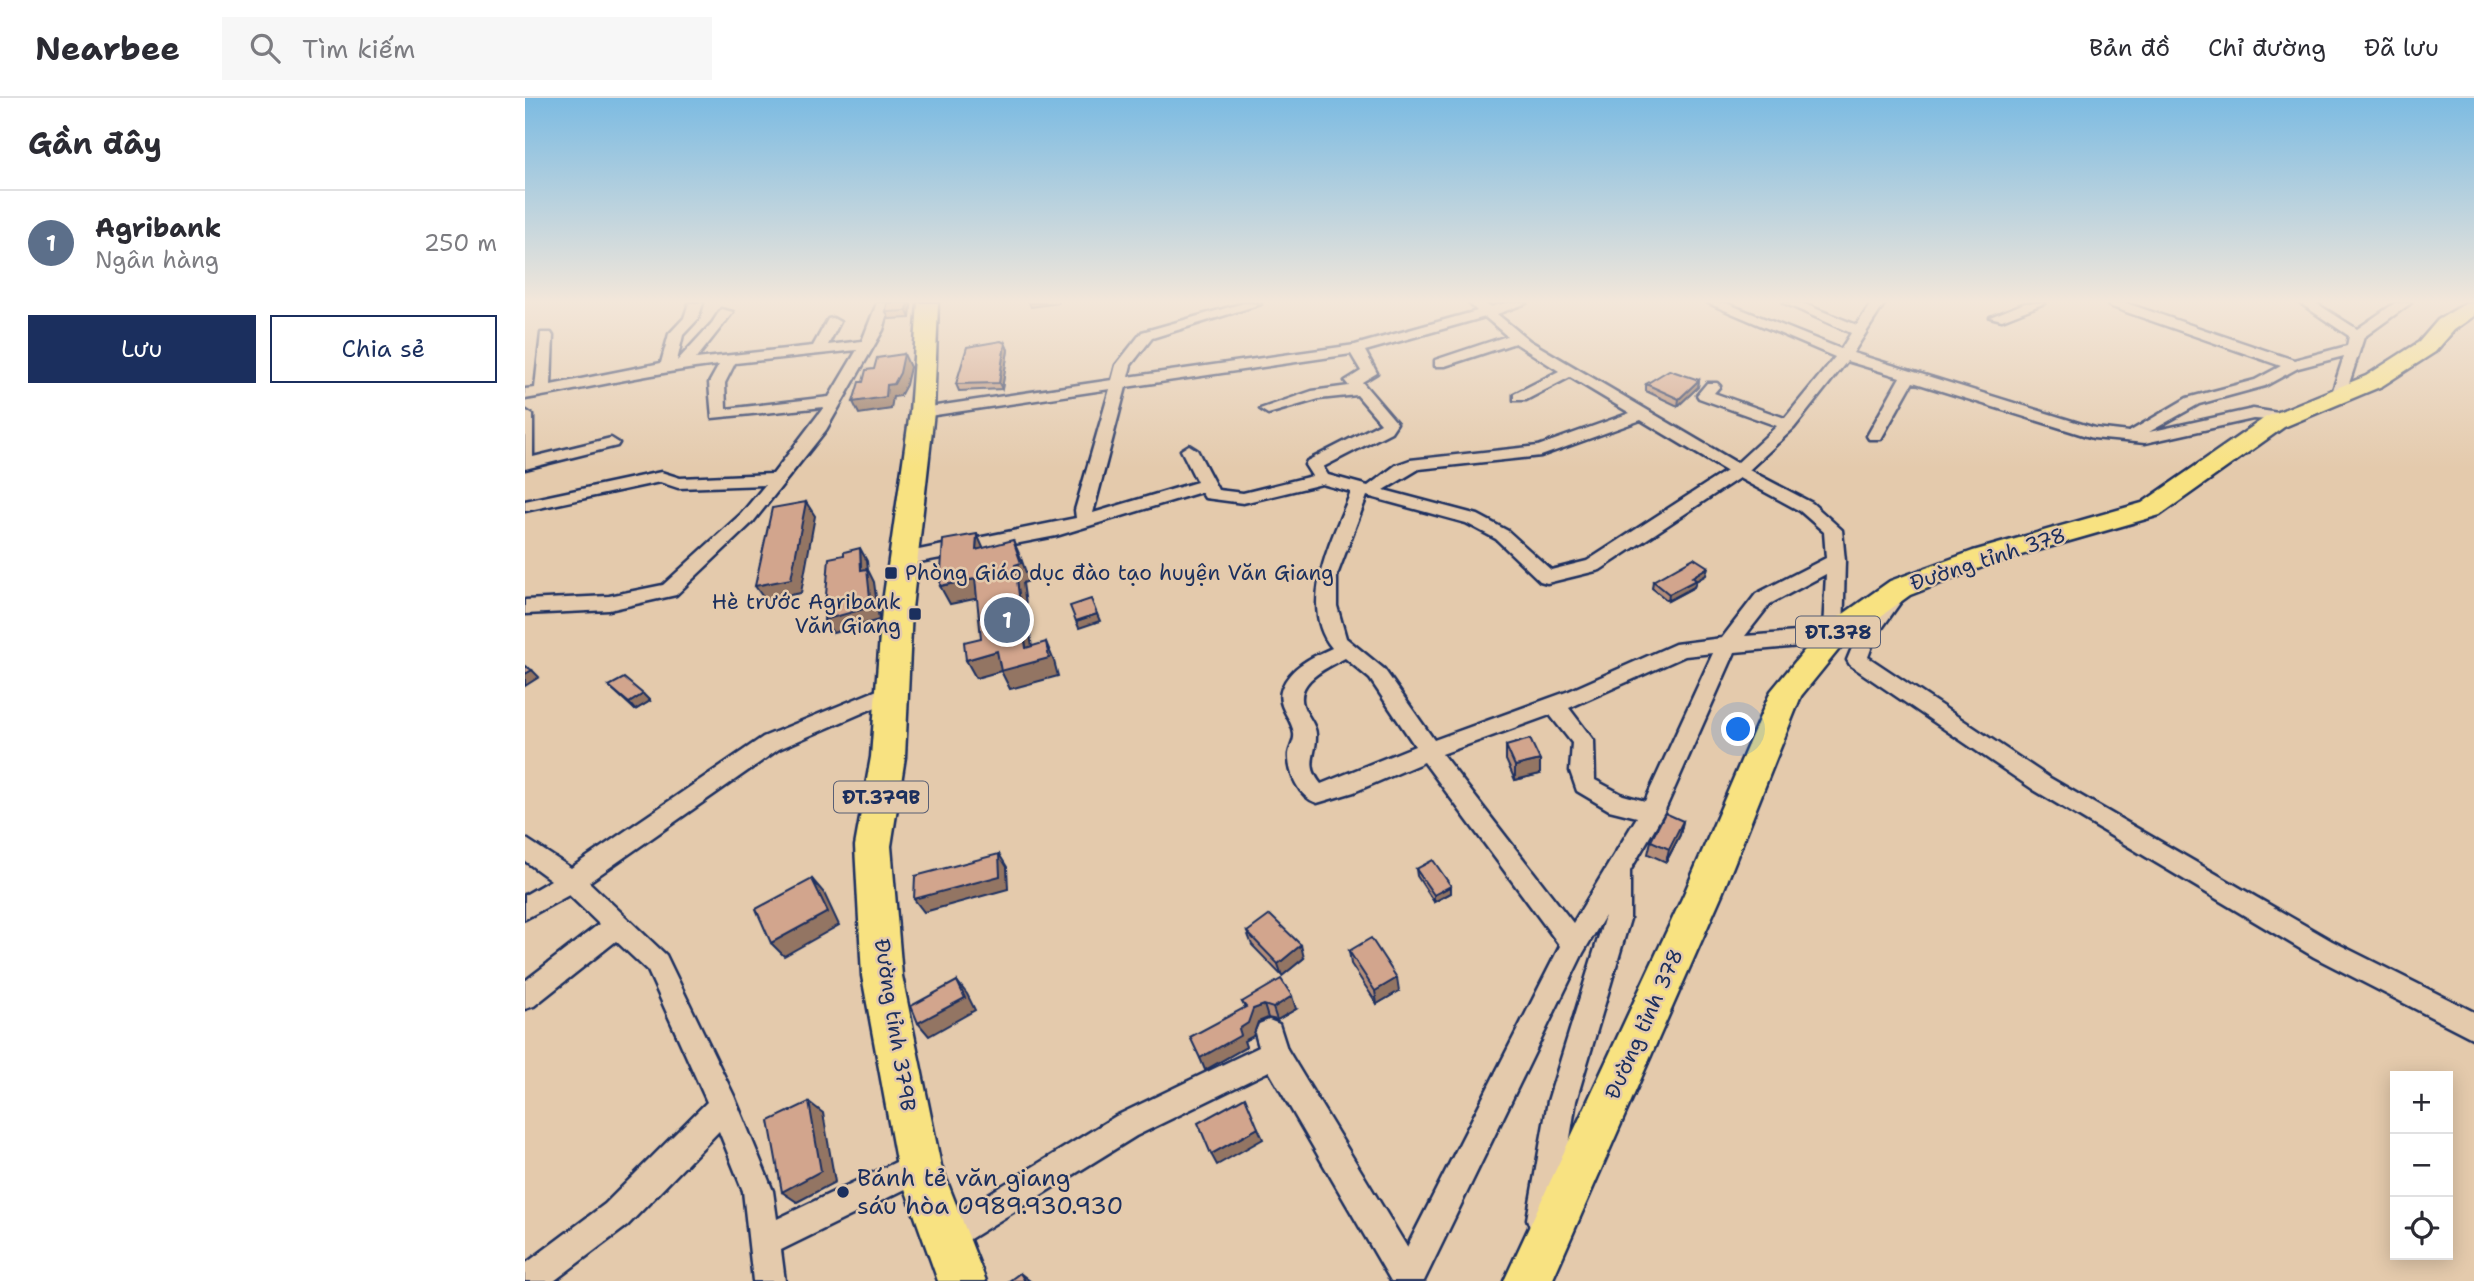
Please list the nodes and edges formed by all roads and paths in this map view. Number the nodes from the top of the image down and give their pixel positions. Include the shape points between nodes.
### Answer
1 (545, 358) edge
2 (670, 358) edge
3 (688, 358) edge
4 (728, 358) edge
5 (730, 358) edge
6 (860, 358) edge
7 (925, 358) edge
8 (1128, 358) edge
9 (1288, 358) edge
10 (1361, 358) edge
11 (1454, 358) edge
12 (1550, 358) edge
13 (1841, 358) edge
14 (1854, 358) edge
15 (2273, 358) edge
16 (2311, 358) edge
17 (2351, 358) edge
18 (2410, 358) edge
19 (1440, 363) dead end
20 (685, 364) junction
21 (2293, 365) junction
22 (668, 366) junction
23 (1570, 371) junction
24 (1909, 375) junction
25 (1121, 381) junction
26 (1712, 386) dead end
27 (1361, 390) junction
28 (543, 391) junction
29 (2340, 393) junction
30 (525, 394) edge
31 (1520, 397) dead end
32 (836, 401) junction
33 (1268, 409) dead end
34 (922, 412) junction
35 (1642, 414) junction
36 (525, 415) edge
37 (2285, 418) junction
38 (1788, 425) junction
39 (1875, 436) dead end
40 (2129, 437) junction
41 (611, 443) dead end
42 (1189, 450) dead end
43 (525, 464) edge
44 (1738, 471) junction
45 (1322, 478) junction
46 (779, 479) junction
47 (1207, 485) junction
48 (1366, 491) junction
49 (525, 506) edge
50 (1086, 522) junction
51 (904, 559) junction
52 (1836, 561) junction
53 (1900, 588) junction
54 (525, 607) edge
55 (1833, 636) junction
56 (1727, 646) junction
57 (1346, 649) junction
58 (892, 692) junction
59 (1554, 705) junction
60 (1429, 750) junction
61 (1652, 812) junction
62 (525, 848) edge
63 (1619, 868) junction
64 (571, 881) junction
65 (525, 908) edge
66 (617, 925) junction
67 (1574, 945) junction
68 (525, 997) edge
69 (2474, 1026) edge
70 (724, 1106) junction
71 (919, 1166) junction
72 (944, 1238) junction
73 (764, 1242) junction
74 (1532, 1275) edge
75 (1407, 1278) edge
76 (528, 1281) edge
77 (769, 1281) edge
78 (962, 1281) edge

1 - 28 street
2 - 22 street
3 - 20 street
4 - 20 street
5 - 32 street via 717,383 718,415
6 - 32 street
7 - 34 main road, Đường tỉnh 379B / ĐT.379B
8 - 25 street
9 - 25 street
10 - 27 street via 1369,373 1353,381
11 - 19 street
12 - 23 street
13 - 38 street
14 - 24 street
15 - 21 street
16 - 21 street
17 - 29 street
18 - 29 main road, Đường tỉnh 378 / ĐT.378 via 2374,381
20 - 22 street
21 - 40 street via 2260,383 2193,401
22 - 28 street
23 - 31 street
23 - 35 street
24 - 39 street
24 - 40 street via 2093,433
25 - 34 street
25 - 50 street via 1084,510
26 - 38 street via 1705,395
27 - 33 street via 1317,394
27 - 45 street via 1389,423 1313,465
28 - 30 street
29 - 37 main road, Đường tỉnh 378 / ĐT.378
32 - 46 street
34 - 51 main road, Đường tỉnh 379B / ĐT.379B
35 - 44 street
35 - 48 street via 1541,451 1416,464
36 - 43 street
37 - 40 street via 2253,414 2145,438
37 - 53 main road, Đường tỉnh 378 / ĐT.378 via 2234,448 2151,509 1983,557
38 - 44 street
41 - 43 street
42 - 47 street
44 - 48 street via 1593,566 1547,577 1502,535 1472,519
44 - 52 street via 1805,507 1833,530
45 - 47 street via 1243,498 1211,495
45 - 48 street
46 - 49 street via 678,483 661,477
46 - 54 street via 747,518 669,590 609,603
47 - 50 street
48 - 57 street via 1328,575 1327,606 1336,641
50 - 51 street
51 - 58 main road, Đường tỉnh 379B / ĐT.379B
52 - 55 street
52 - 56 street via 1763,599
53 - 55 main road, Đường tỉnh 378 / ĐT.378
53 - 69 street via 1866,636 1857,660 2042,784 2323,949
55 - 56 street
55 - 74 main road, Đường tỉnh 378 / ĐT.378 via 1787,691 1703,894
56 - 59 street via 1682,649
56 - 61 street
57 - 60 street via 1377,674
57 - 60 street via 1307,670 1292,690 1293,711 1305,731 1301,752 1309,789 1324,793
58 - 64 street via 771,743
58 - 71 main road, Đường tỉnh 379B / ĐT.379B via 888,757 873,846 882,976
59 - 60 street
59 - 61 street via 1583,742 1585,785 1617,803
60 - 67 street
61 - 63 street
62 - 64 street
63 - 67 street
63 - 74 street via 1617,919 1553,1142
64 - 65 street
64 - 66 street
66 - 68 street
66 - 70 street via 657,963
67 - 75 street
70 - 73 street via 758,1191
70 - 76 street via 616,1214
71 - 72 main road, Đường tỉnh 379B / ĐT.379B
71 - 73 street
72 - 75 street via 1126,1126 1272,1044
72 - 78 main road, Đường tỉnh 379B / ĐT.379B
73 - 77 street

